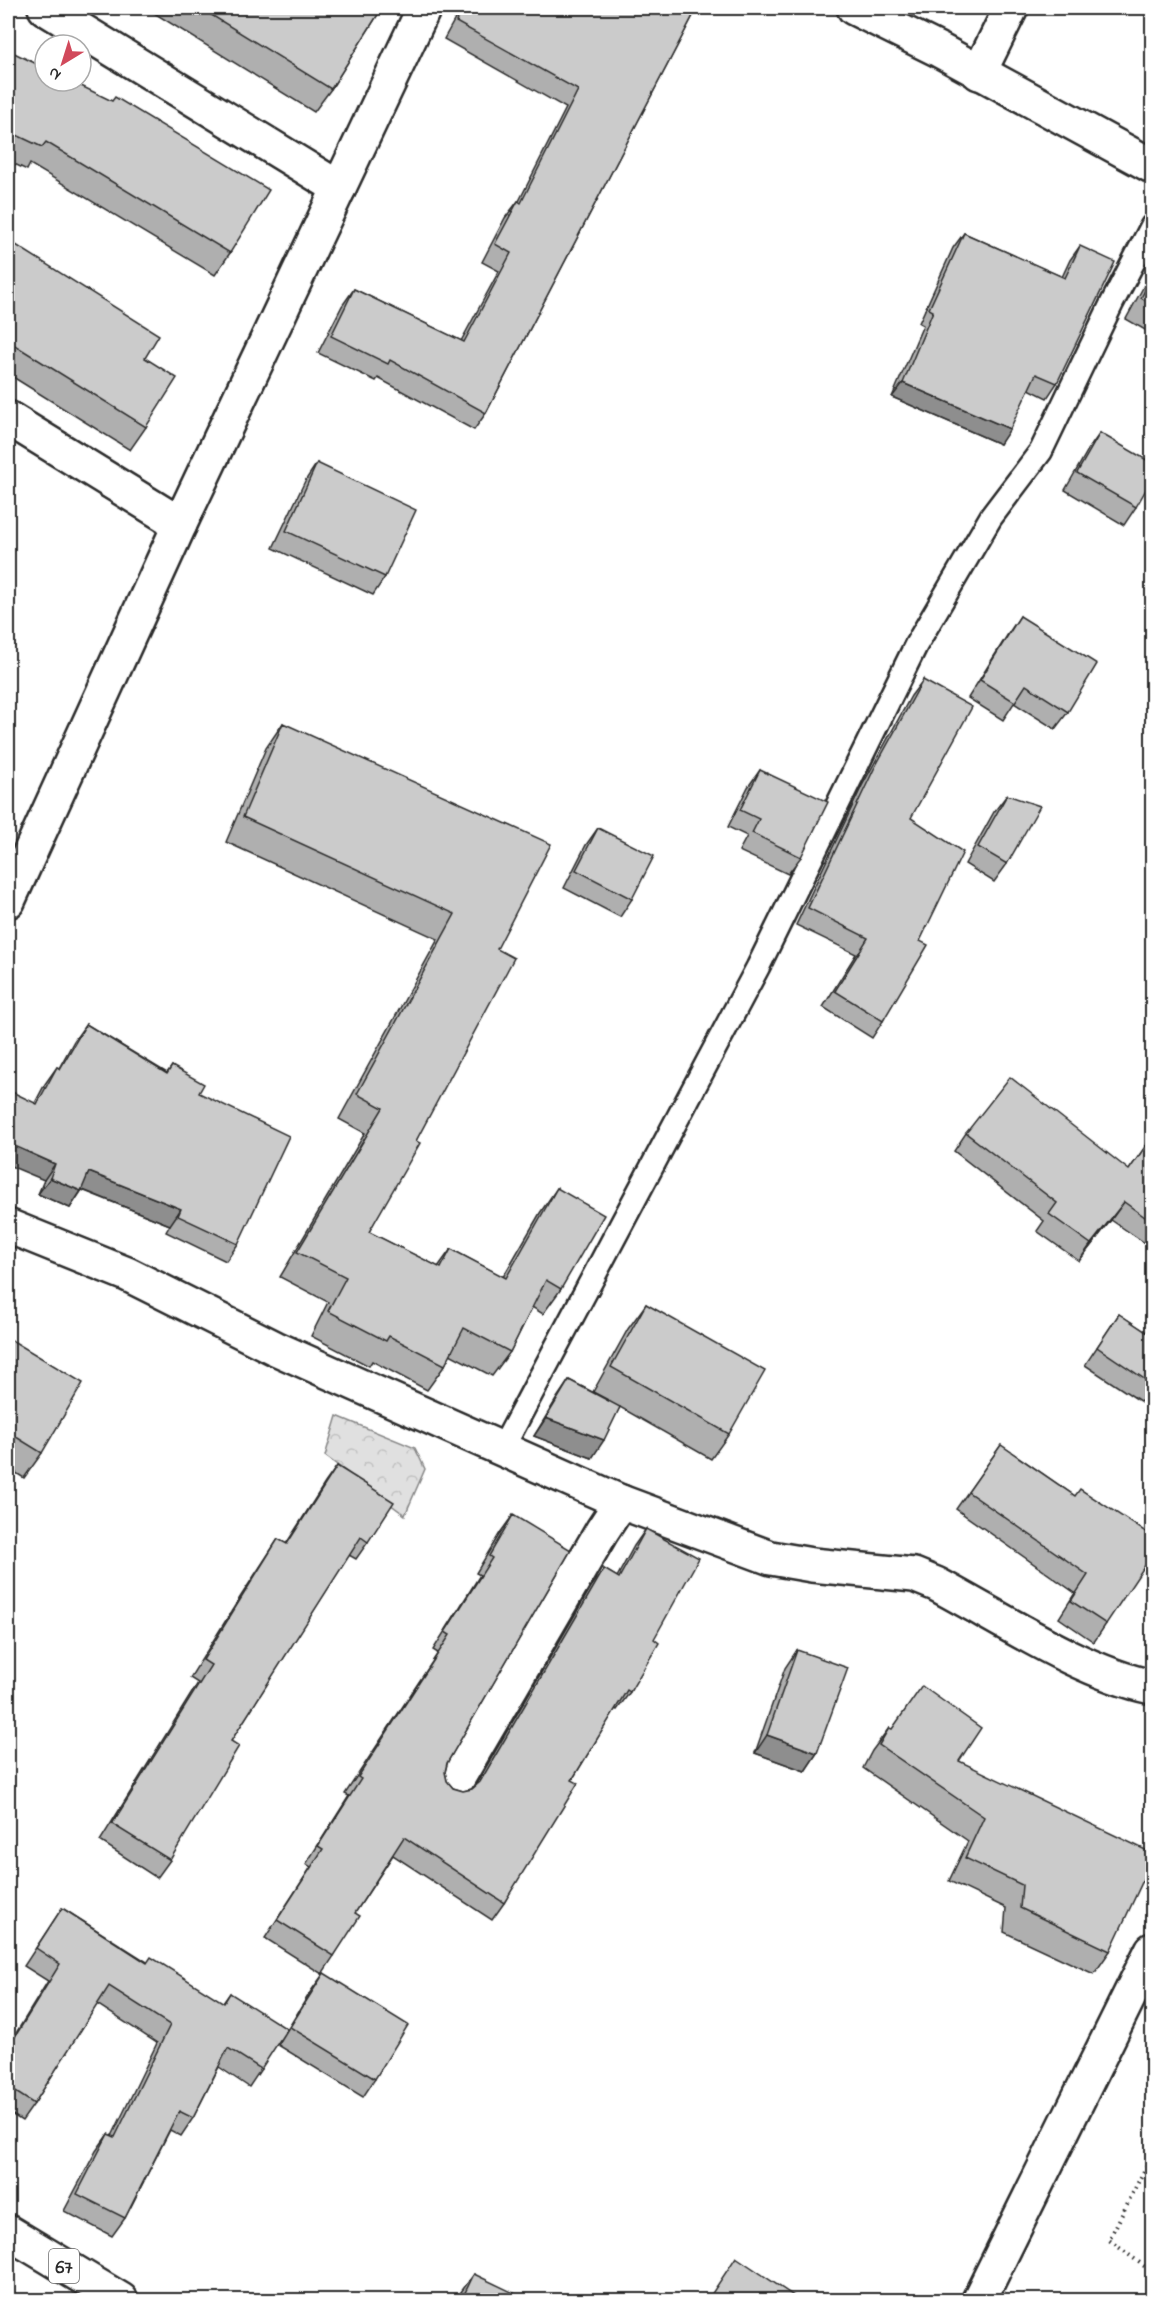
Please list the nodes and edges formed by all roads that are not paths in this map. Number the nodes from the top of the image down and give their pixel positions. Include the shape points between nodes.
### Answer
1 (45, 8) edge
2 (424, 8) edge
3 (854, 8) edge
4 (1011, 8) edge
5 (979, 73) junction
6 (1152, 166) edge
7 (339, 188) junction
8 (1152, 226) edge
9 (8, 418) edge
10 (180, 524) junction
11 (8, 901) edge
12 (8, 1226) edge
13 (502, 1449) junction
14 (621, 1502) junction
15 (1152, 1688) edge
16 (451, 1790) edge
17 (1149, 1964) edge
18 (8, 2232) edge
19 (121, 2301) edge
20 (980, 2301) edge

1 - 7 street
2 - 7 street
3 - 5 street
4 - 5 street
5 - 6 street
7 - 10 street
8 - 13 lane via 1041,451 991,517 916,645 758,967
9 - 10 street
10 - 11 street
12 - 13 street via 127,1274 275,1348
13 - 14 street
14 - 15 street via 771,1558 914,1575 1098,1671
14 - 16 street
17 - 20 street
18 - 19 street, 67

